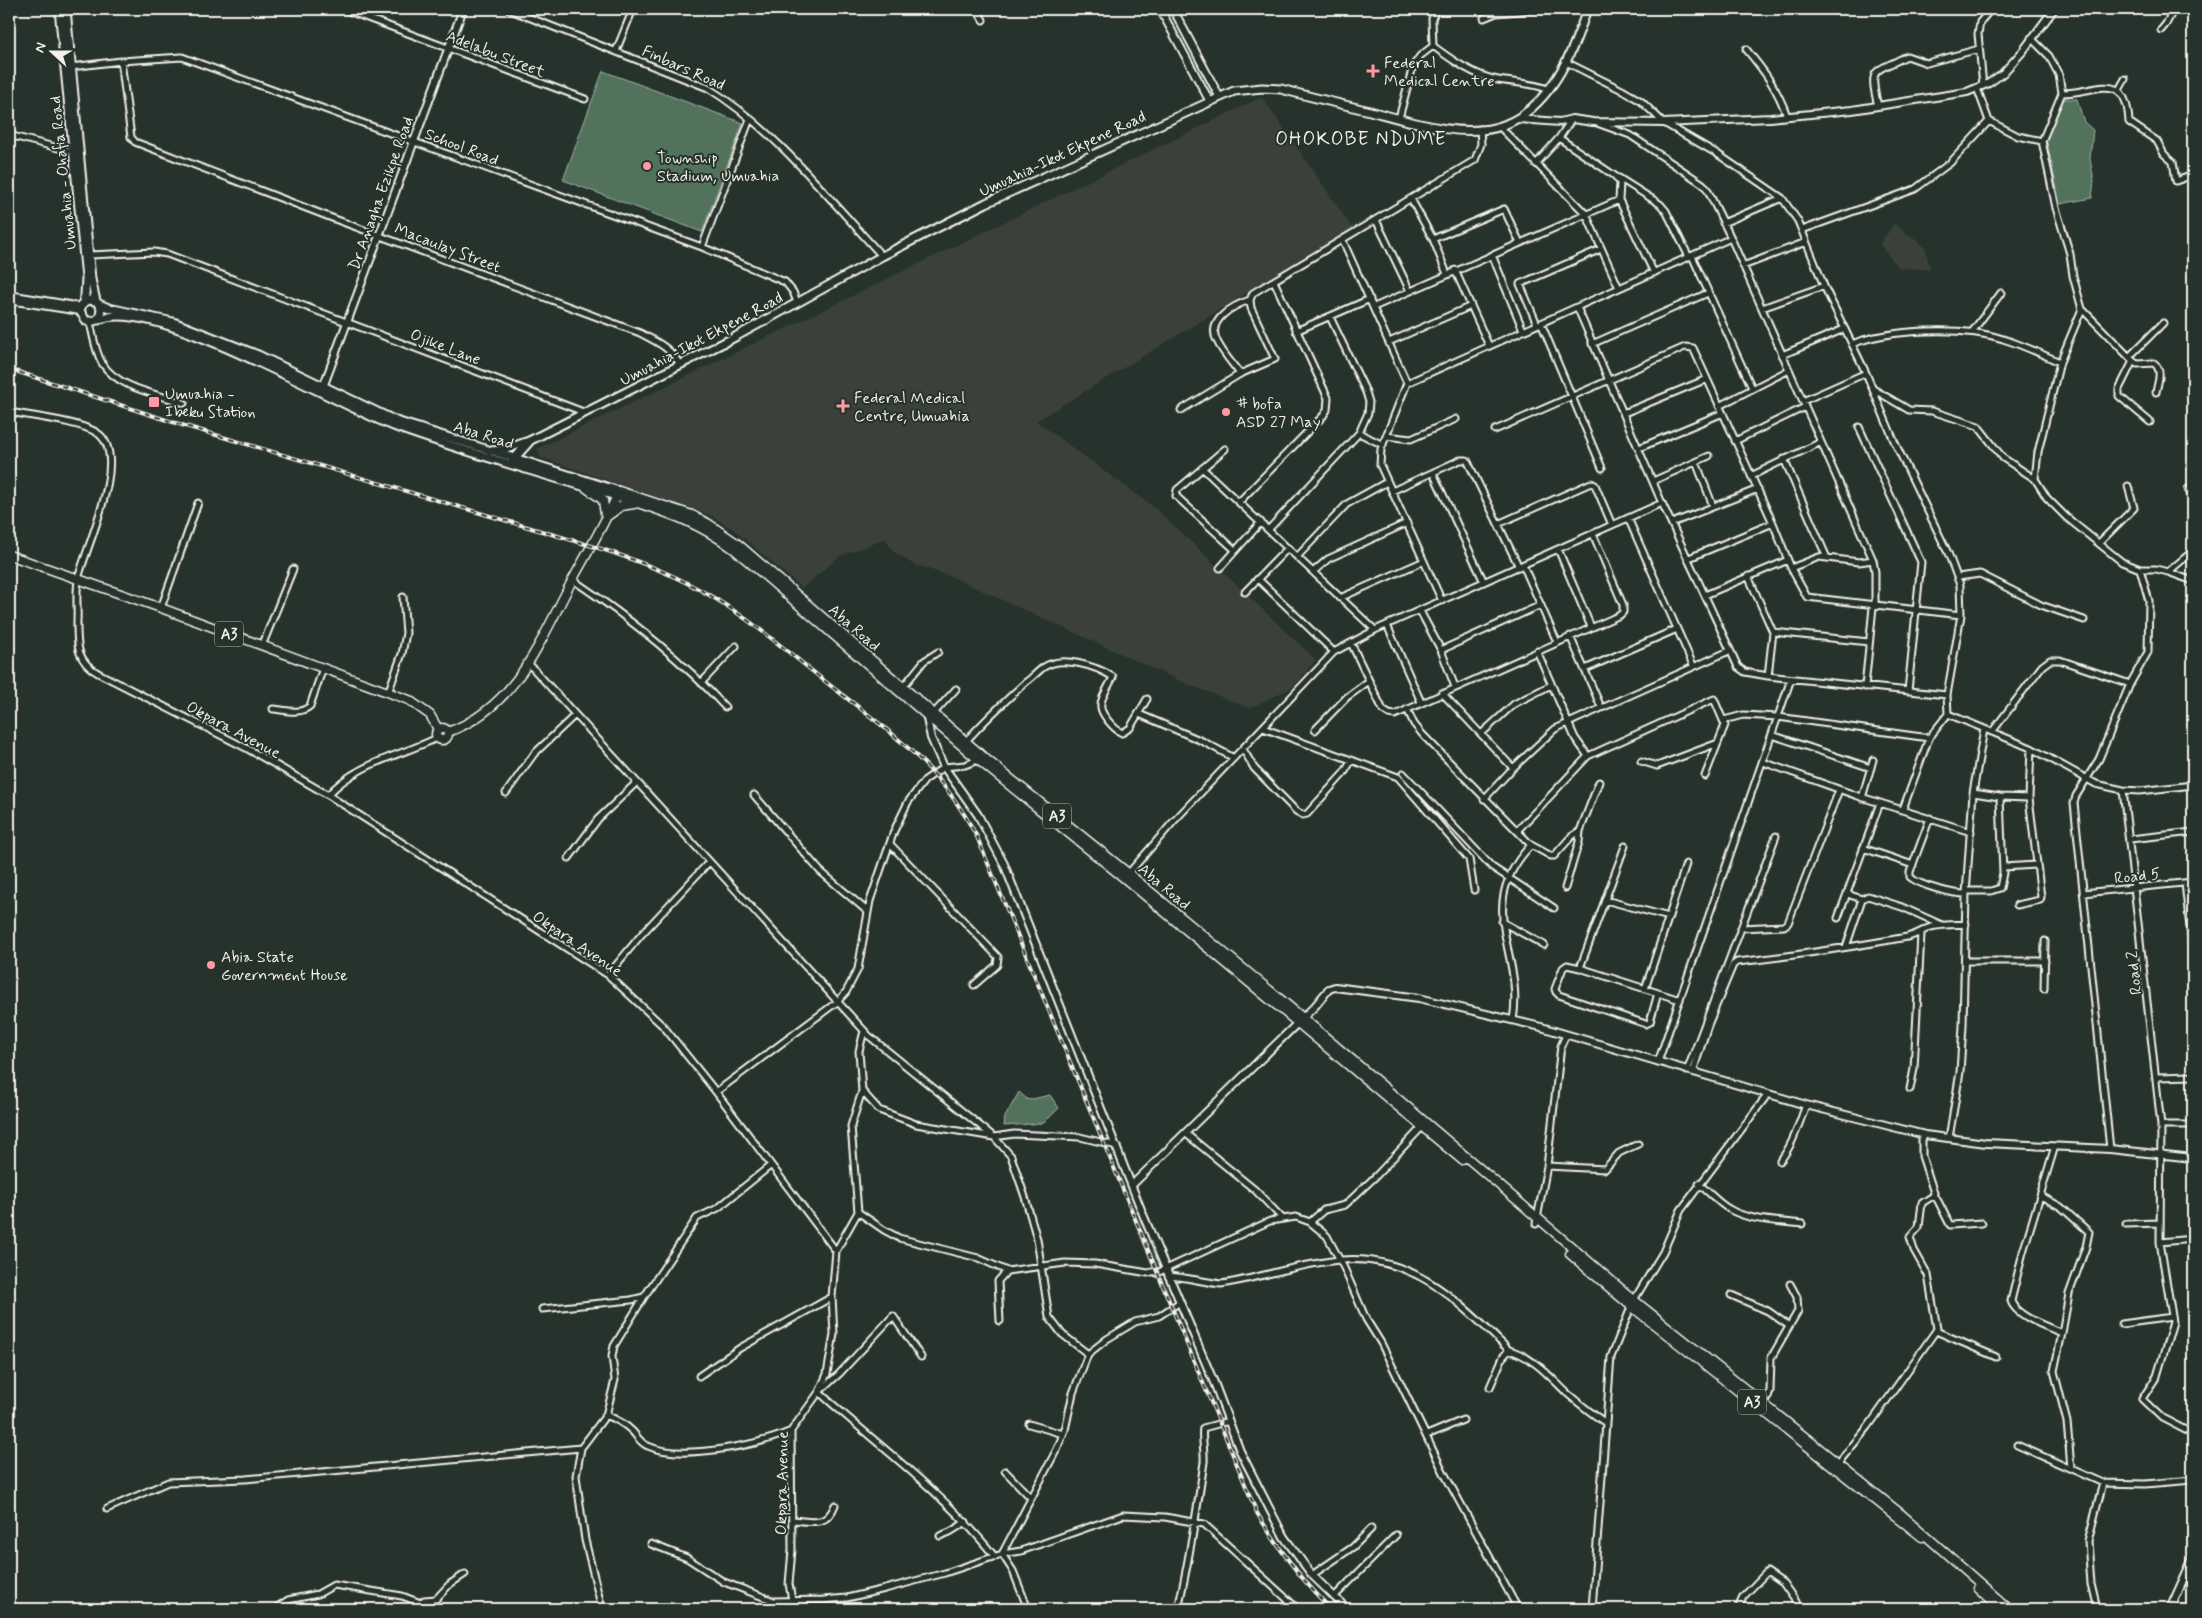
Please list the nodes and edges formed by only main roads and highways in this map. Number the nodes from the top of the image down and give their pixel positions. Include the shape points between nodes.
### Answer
1 (59, 9) edge
2 (66, 9) edge
3 (1587, 9) edge
4 (98, 303) junction
5 (81, 307) junction
6 (94, 321) junction
7 (321, 390) junction
8 (529, 442) junction
9 (512, 447) junction
10 (522, 448) junction
11 (490, 451) junction
12 (510, 460) junction
13 (524, 462) junction
14 (585, 487) junction
15 (617, 494) junction
16 (641, 504) junction
17 (604, 520) junction
18 (9, 555) edge
19 (786, 590) junction
20 (930, 714) junction
21 (438, 729) junction
22 (448, 732) junction
23 (1126, 876) junction
24 (1300, 1020) junction
25 (1479, 1171) junction
26 (1632, 1303) junction
27 (1958, 1565) junction
28 (2000, 1609) edge
29 (2009, 1609) edge

1 - 5 main road, Umuahia - Ohafia Road via 86,278
2 - 4 main road, Umuahia - Ohafia Road via 92,286
3 - 8 main road, Umuahia-Ikot Ekpene Road via 1579,36 1548,88 1532,108 1499,126 1448,129 1281,89 1247,88 1219,96 986,203
4 - 5 main road via 89,300
4 - 6 main road via 101,314
4 - 7 main road, Aba Road via 173,322 209,335 258,355
5 - 6 main road via 83,319
6 - 7 main road, Aba Road via 111,316 171,327
7 - 11 main road, Aba Road via 396,421
7 - 12 main road, Aba Road via 394,427
8 - 9 main road
8 - 10 main road
9 - 11 main road
9 - 12 main road
10 - 12 main road
10 - 13 main road
11 - 12 main road, Aba Road
12 - 13 main road, Aba Road
12 - 14 main road, Aba Road
13 - 15 main road, Aba Road
14 - 15 main road, Aba Road
14 - 17 main road via 603,500
15 - 16 main road, Aba Road / A3
15 - 17 main road
15 - 19 main road, Aba Road / A3 via 672,507 709,524 738,544
16 - 17 main road via 621,506
16 - 19 main road, Aba Road / A3 via 706,530
17 - 22 main road via 528,664 488,710
18 - 21 main road, A3 via 388,692 420,706
19 - 20 main road, Aba Road / A3
19 - 20 main road, Aba Road / A3 via 903,687
20 - 23 main road, Aba Road / A3
20 - 23 main road, Aba Road / A3 via 978,760
21 - 22 main road via 444,728
21 - 22 main road via 437,738 445,739
23 - 24 main road, Aba Road / A3
24 - 25 main road, Aba Road / A3
24 - 25 main road, Aba Road / A3 via 1422,1127
25 - 26 main road, A3
26 - 27 main road, A3
26 - 27 main road, A3 via 1838,1463
27 - 28 main road, A3
27 - 29 main road, A3

